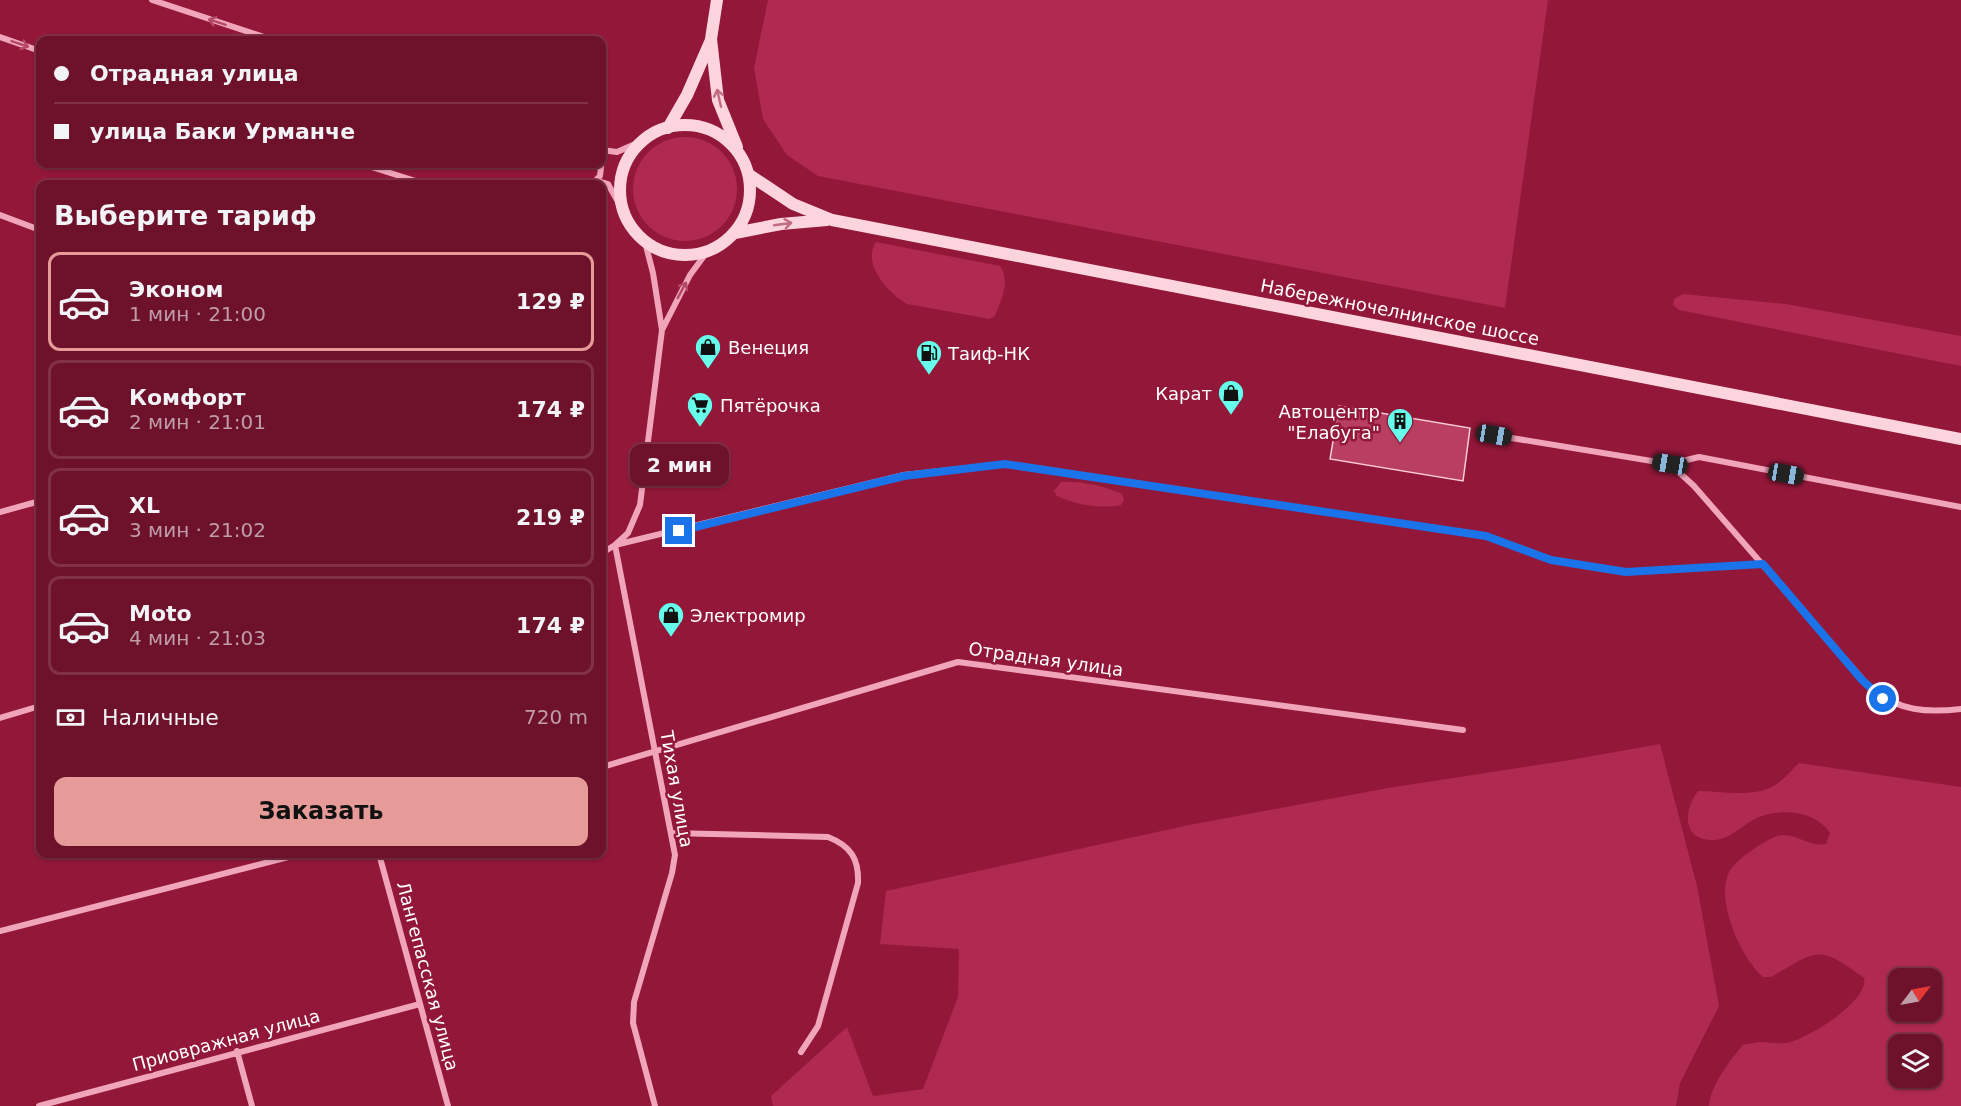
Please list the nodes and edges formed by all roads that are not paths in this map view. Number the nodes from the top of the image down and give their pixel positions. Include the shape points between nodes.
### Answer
1 (152, 0) edge
2 (717, 0) edge
3 (261, 36) edge
4 (0, 37) edge
5 (711, 39) junction
6 (36, 50) edge
7 (668, 128) junction
8 (645, 140) junction
9 (606, 151) edge
10 (739, 153) junction
11 (375, 168) edge
12 (748, 174) junction
13 (412, 180) edge
14 (606, 184) edge
15 (0, 215) edge
16 (626, 216) junction
17 (832, 220) junction
18 (36, 228) edge
19 (735, 233) junction
20 (645, 242) junction
21 (707, 252) junction
22 (662, 330) junction
23 (1494, 435) dead end
24 (1961, 439) edge
25 (1670, 464) junction
26 (36, 502) edge
27 (1961, 507) edge
28 (0, 512) edge
29 (615, 545) junction
30 (606, 551) edge
31 (1763, 564) junction
32 (36, 707) edge
33 (1961, 709) edge
34 (0, 718) edge
35 (1463, 730) dead end
36 (655, 751) junction
37 (606, 766) edge
38 (671, 833) junction
39 (284, 858) edge
40 (380, 858) edge
41 (0, 931) edge
42 (420, 1004) junction
43 (237, 1051) junction
44 (801, 1052) dead end
45 (39, 1106) edge
46 (252, 1106) edge
47 (448, 1106) edge
48 (655, 1106) edge

3 -> 1 street
2 - 5 main road
4 -> 6 street
5 - 7 main road
10 -> 5 main road via 718,100
7 - 8 main road
7 - 10 main road via 684,125 715,132
8 - 9 street via 617,152
8 - 16 main road via 622,175 621,203
10 - 12 main road
11 - 13 street
12 - 17 main road, Набережночелнинское шоссе via 793,204
12 - 19 main road via 749,205
14 - 16 street via 612,187
15 - 18 street
16 - 20 main road
19 -> 17 main road, Набережночелнинское шоссе
17 - 24 main road, Набережночелнинское шоссе
19 - 21 main road
20 - 21 main road via 675,255
20 - 22 street
22 -> 21 street via 690,275
22 - 29 street via 640,505 631,527
23 - 25 street
25 - 27 street via 1699,457
25 - 31 street
26 - 28 street
29 - 30 street
29 - 31 street via 904,476 1005,464 1486,536 1551,560 1626,572
29 - 36 street, Тихая улица
31 - 33 street via 1862,680 1883,699 1922,712
32 - 34 street
35 - 36 street, Отрадная улица via 958,662
36 - 37 street, Отрадная улица
36 - 38 street, Тихая улица
38 - 44 street via 828,837 850,850 858,869 858,883 818,1026
38 - 48 street, Тихая улица via 675,855 672,873 634,1002 633,1023
39 - 41 street
40 - 42 street, Лангепасская улица
42 - 43 street, Приовражная улица
42 - 47 street, Лангепасская улица
43 - 45 street, Приовражная улица
43 - 46 street

